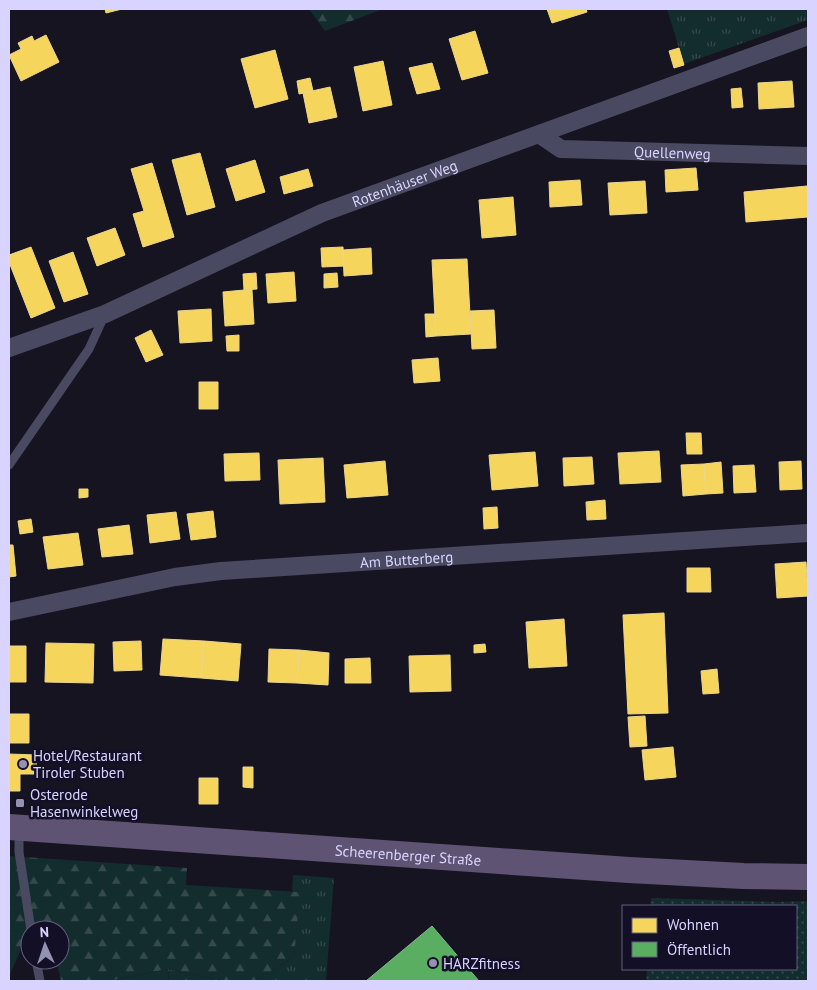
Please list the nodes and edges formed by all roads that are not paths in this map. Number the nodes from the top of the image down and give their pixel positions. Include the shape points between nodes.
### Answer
1 (808, 36) edge
2 (539, 134) junction
3 (808, 156) edge
4 (105, 314) junction
5 (9, 348) edge
6 (9, 465) edge
7 (808, 533) edge
8 (9, 612) edge
9 (14, 827) edge
10 (808, 877) edge
11 (29, 920) edge

1 - 2 street, Rotenhäuser Weg
2 - 3 street, Quellenweg via 561,150
2 - 4 street, Rotenhäuser Weg via 322,213
4 - 5 street, Rotenhäuser Weg
4 - 6 lane via 90,349
7 - 8 street, Am Butterberg via 221,570
9 - 10 main road, Scheerenberger Straße via 629,870
9 - 11 lane

